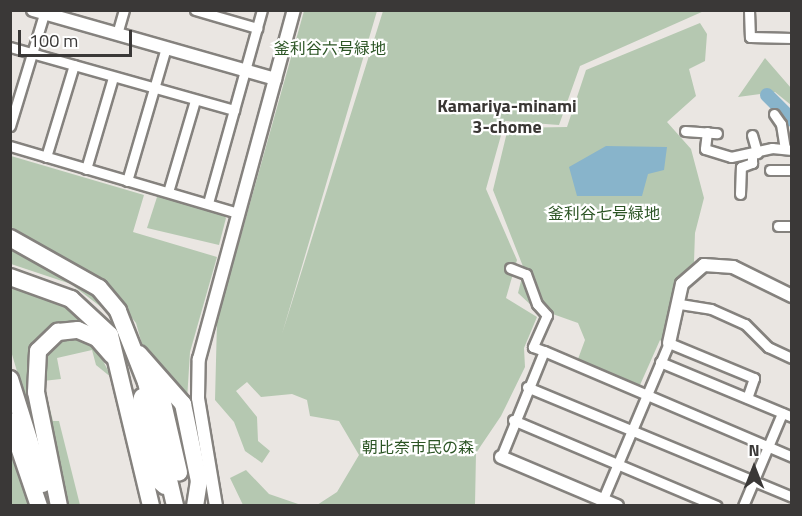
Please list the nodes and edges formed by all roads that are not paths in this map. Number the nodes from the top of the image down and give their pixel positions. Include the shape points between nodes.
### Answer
1 (124, 10) edge
2 (195, 10) edge
3 (262, 10) edge
4 (294, 10) edge
5 (750, 10) edge
6 (38, 12) edge
7 (257, 28) junction
8 (117, 34) junction
9 (792, 38) edge
10 (10, 47) edge
11 (166, 48) junction
12 (32, 52) junction
13 (74, 65) junction
14 (246, 71) junction
15 (113, 77) junction
16 (275, 79) junction
17 (153, 87) junction
18 (195, 99) junction
19 (234, 110) junction
20 (774, 114) dead end
21 (10, 126) edge
22 (686, 131) dead end
23 (752, 135) dead end
24 (10, 146) edge
25 (788, 149) edge
26 (754, 154) junction
27 (731, 157) junction
28 (46, 158) junction
29 (741, 167) junction
30 (86, 169) junction
31 (770, 170) dead end
32 (792, 170) edge
33 (128, 181) junction
34 (168, 192) junction
35 (740, 194) dead end
36 (208, 203) junction
37 (237, 213) junction
38 (778, 226) dead end
39 (792, 226) edge
40 (10, 238) edge
41 (510, 268) dead end
42 (10, 269) edge
43 (10, 277) edge
44 (792, 296) edge
45 (680, 304) junction
46 (669, 343) junction
47 (544, 351) junction
48 (792, 358) edge
49 (660, 362) junction
50 (121, 377) junction
51 (10, 379) edge
52 (147, 382) junction
53 (527, 387) junction
54 (168, 395) junction
55 (646, 395) junction
56 (747, 398) junction
57 (787, 415) edge
58 (513, 420) junction
59 (11, 424) edge
60 (631, 430) junction
61 (768, 447) junction
62 (501, 456) joint
63 (792, 457) edge
64 (617, 463) junction
65 (754, 481) junction
66 (792, 497) edge
67 (601, 502) edge
68 (149, 503) edge
69 (182, 504) edge
70 (39, 506) edge
71 (50, 506) edge
72 (59, 506) edge
73 (216, 506) edge
74 (617, 506) edge
75 (717, 506) edge
76 (743, 506) edge

1 - 8 street
2 - 7 street
3 - 7 street
4 - 16 street
5 - 9 street via 750,37
6 - 8 street
6 - 12 street
7 - 14 street
8 - 11 street
10 - 12 street
11 - 14 street
11 - 17 street
12 - 13 street
12 - 21 street
13 - 15 street
13 - 28 street
14 - 16 street
14 - 19 street
15 - 17 street
15 - 30 street
16 - 37 street
17 - 18 street
17 - 33 street
18 - 19 street
18 - 34 street
19 - 36 street
20 - 25 street
22 - 27 street via 712,133 705,149
23 - 26 street
24 - 28 street
25 - 26 street
26 - 27 street
26 - 29 street via 752,163
27 - 29 street via 732,164
28 - 30 street
29 - 35 street
30 - 33 street
31 - 32 street
33 - 34 street
34 - 36 street
36 - 37 street
37 - 73 street via 199,358 201,420
38 - 39 street
40 - 52 highway via 99,288 118,311
41 - 47 street via 526,274 537,304 546,315 532,347
42 - 52 highway via 63,285 91,303 111,321
43 - 50 highway via 41,286 83,306 110,335
44 - 45 street via 733,267 712,263 686,278
45 - 46 street
45 - 48 street via 711,309 745,324 768,347
46 - 49 street
46 - 56 street via 754,378
47 - 53 street
47 - 55 street
49 - 55 street
49 - 56 street
50 - 68 highway
50 - 72 highway via 97,338 78,330 58,332 38,351 36,392
51 - 71 highway
52 - 54 highway
52 - 69 highway
52 - 69 highway via 165,486
53 - 58 street
53 - 60 street
54 - 69 highway
54 - 69 highway via 189,424 198,486
55 - 60 street
55 - 61 street
56 - 57 street
57 - 61 street
58 - 62 street
58 - 64 street
59 - 70 highway
60 - 64 street
60 - 65 street
61 - 63 street
61 - 65 street
62 - 67 street
64 - 67 street
64 - 75 street
65 - 66 street
65 - 76 street
67 - 74 street

